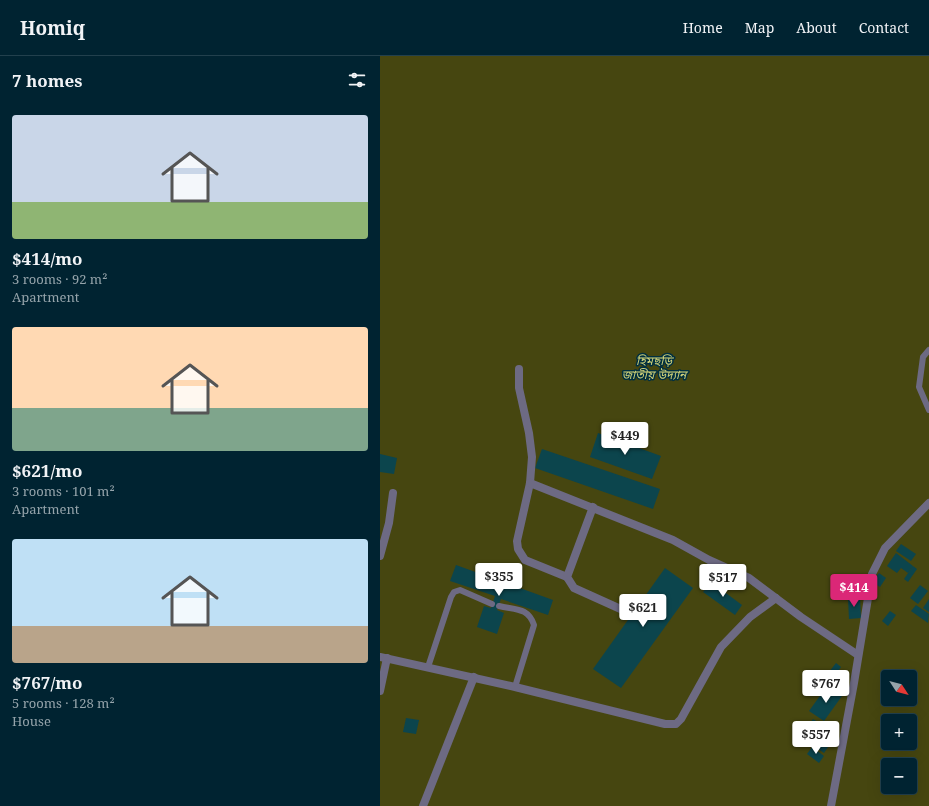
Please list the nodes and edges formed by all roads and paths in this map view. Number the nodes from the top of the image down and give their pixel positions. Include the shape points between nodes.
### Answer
1 (929, 350) edge
2 (519, 369) dead end
3 (929, 410) edge
4 (530, 483) junction
5 (393, 493) dead end
6 (929, 503) edge
7 (593, 507) junction
8 (380, 556) edge
9 (567, 577) junction
10 (776, 598) junction
11 (625, 611) dead end
12 (858, 655) junction
13 (383, 658) edge
14 (428, 667) junction
15 (474, 677) junction
16 (515, 687) junction
17 (380, 691) edge
18 (423, 806) edge
19 (831, 806) edge

1 - 3 lane via 923,357 919,387
2 - 4 street via 519,388 532,458
4 - 7 street
4 - 9 street via 517,541 518,549 525,560
5 - 8 street via 389,523
6 - 12 street via 885,548 872,574
7 - 9 street
7 - 10 street via 673,540 749,578
9 - 11 street via 574,588
10 - 12 street
10 - 16 street via 750,617 721,647 676,724 665,724
12 - 19 street
13 - 14 street
13 - 17 street
14 - 15 street
14 - 16 lane via 451,597 454,592 460,590 496,605 525,612 532,618 534,625
15 - 16 street
15 - 18 street

